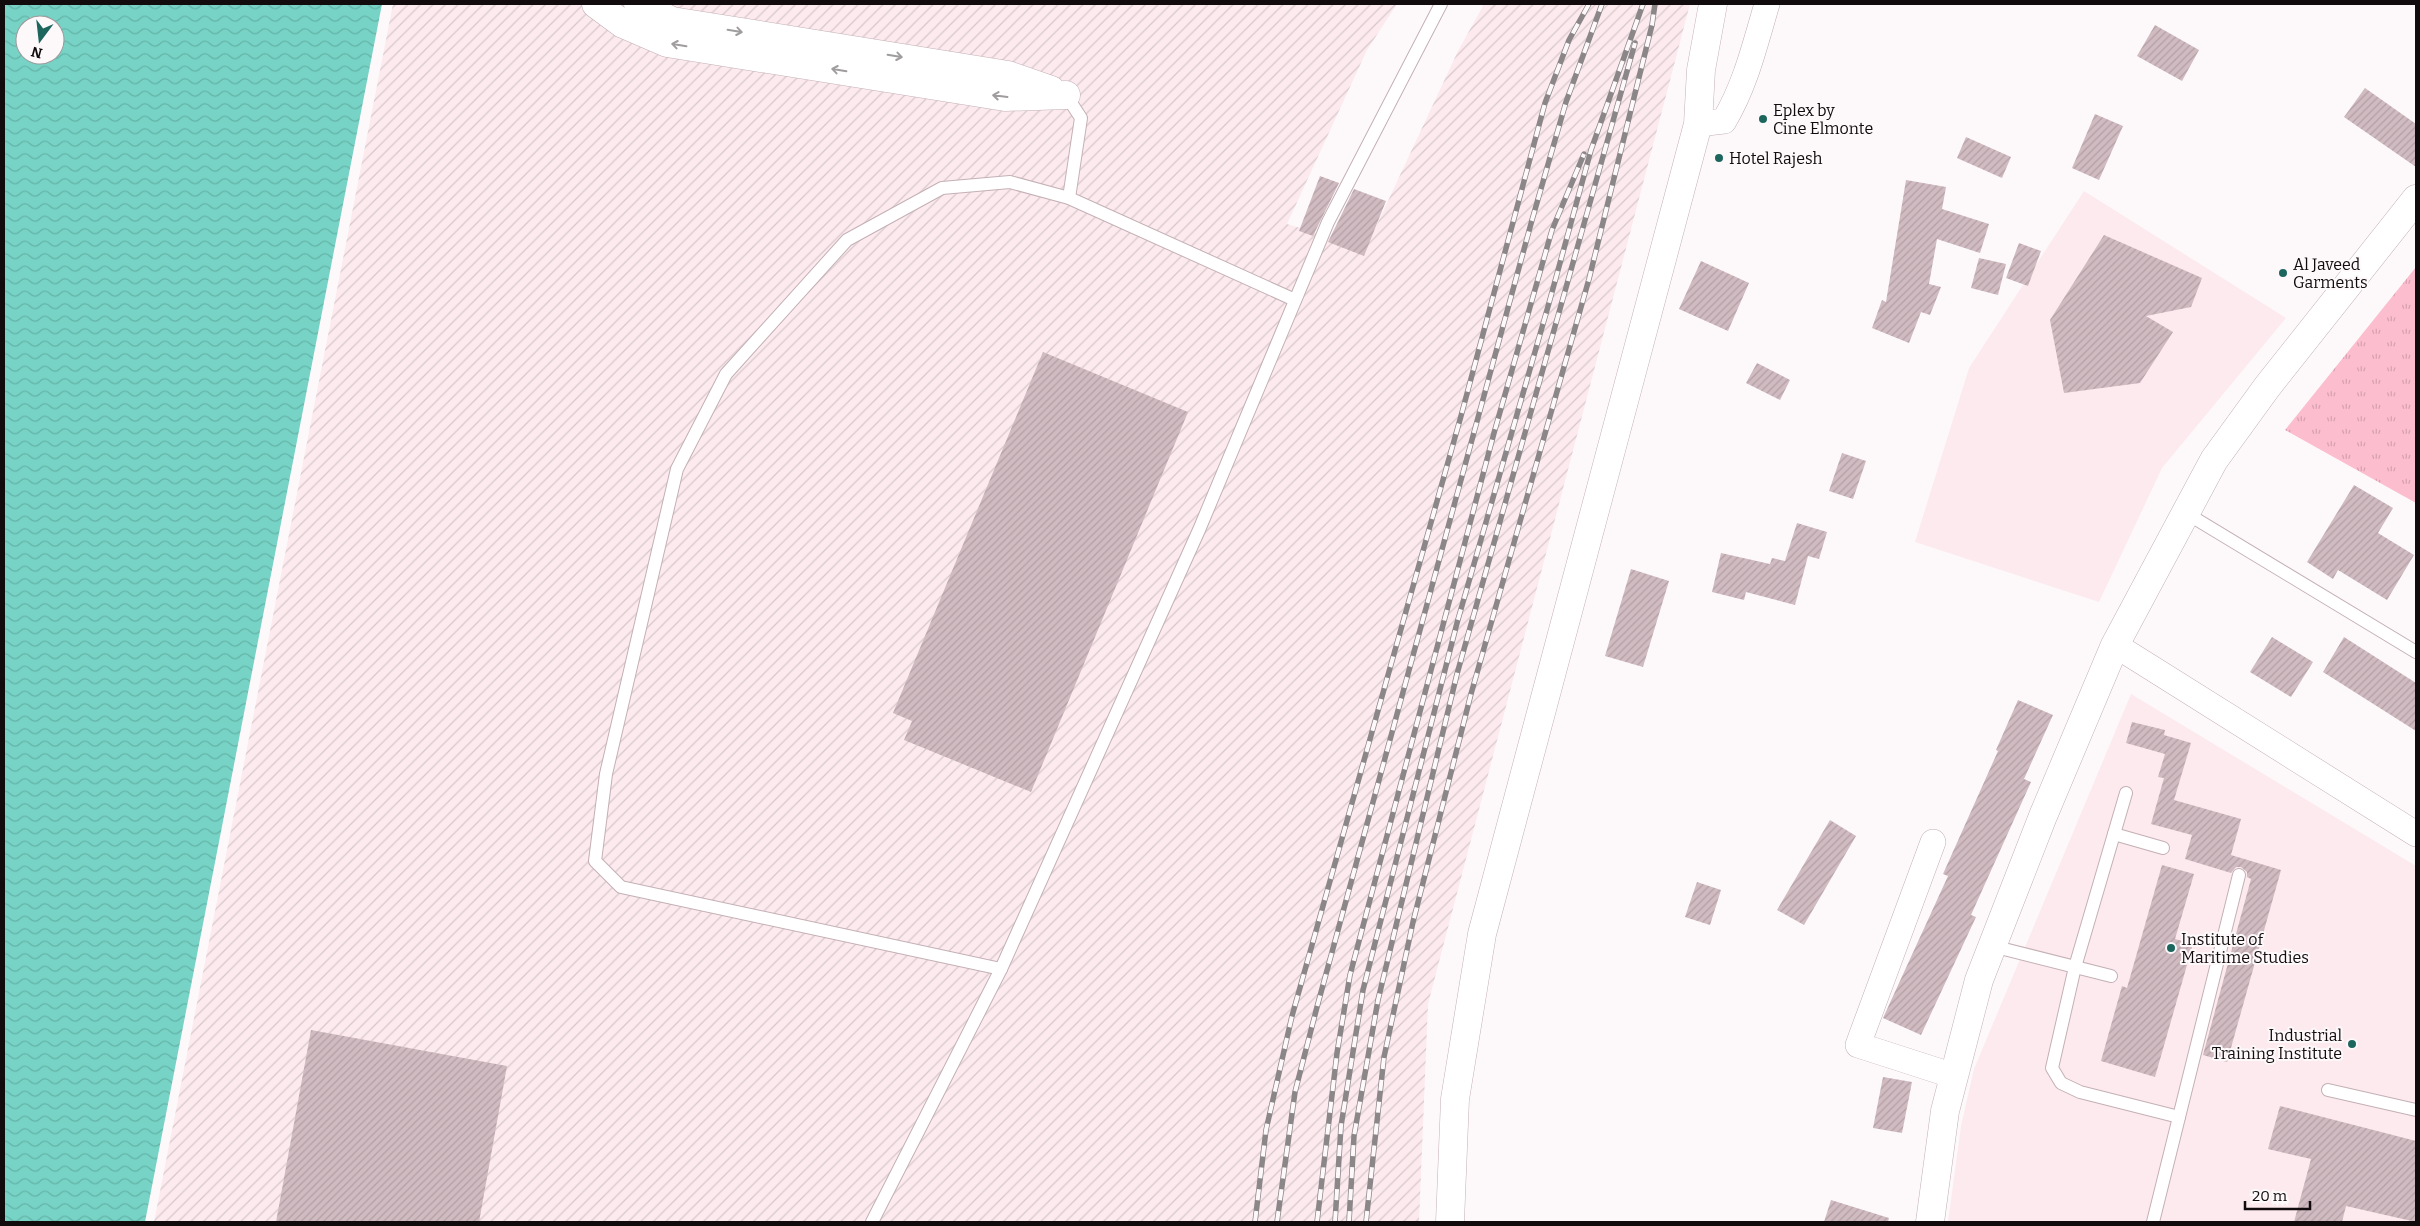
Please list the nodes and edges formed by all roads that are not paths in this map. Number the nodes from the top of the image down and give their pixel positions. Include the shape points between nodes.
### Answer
1 (596, 4) edge
2 (638, 4) edge
3 (1440, 4) edge
4 (1713, 4) edge
5 (1767, 4) edge
6 (1066, 95) junction
7 (1698, 124) junction
8 (1069, 198) junction
9 (2416, 199) edge
10 (1295, 300) junction
11 (2186, 513) junction
12 (2115, 646) junction
13 (2416, 652) edge
14 (2126, 793) dead end
15 (2114, 834) junction
16 (2416, 834) edge
17 (1933, 842) dead end
18 (2164, 848) dead end
19 (2239, 875) dead end
20 (1992, 946) junction
21 (2075, 967) junction
22 (1001, 969) junction
23 (2111, 976) dead end
24 (1954, 1076) junction
25 (2328, 1090) dead end
26 (2416, 1110) edge
27 (2179, 1117) junction
28 (872, 1222) edge
29 (1450, 1222) edge
30 (1930, 1222) edge
31 (2153, 1222) edge

6 -> 1 main road via 1006,97 667,43 623,24
2 -> 6 main road via 672,21 1008,74
3 - 10 lane via 1328,222
4 - 7 main road via 1701,70
5 - 7 street via 1747,75 1731,109 1724,120
6 - 8 lane via 1081,118
7 - 29 main road via 1482,934 1455,1099
8 - 10 lane
8 - 22 lane via 1010,182 942,188 847,240 726,374 677,469 606,774 595,861 622,887
9 - 11 main road via 2267,387 2214,460
10 - 22 lane via 1199,530
11 - 12 main road
11 - 13 lane
12 - 16 street
12 - 20 main road
14 - 15 lane
15 - 18 lane
15 - 21 lane
17 - 24 street via 1858,1045
19 - 27 lane
20 - 21 lane
20 - 24 main road via 1979,980
21 - 23 lane
21 - 27 lane via 2052,1068 2061,1082 2080,1092
22 - 28 lane
24 - 30 main road via 1945,1111
25 - 26 lane
27 - 31 lane

